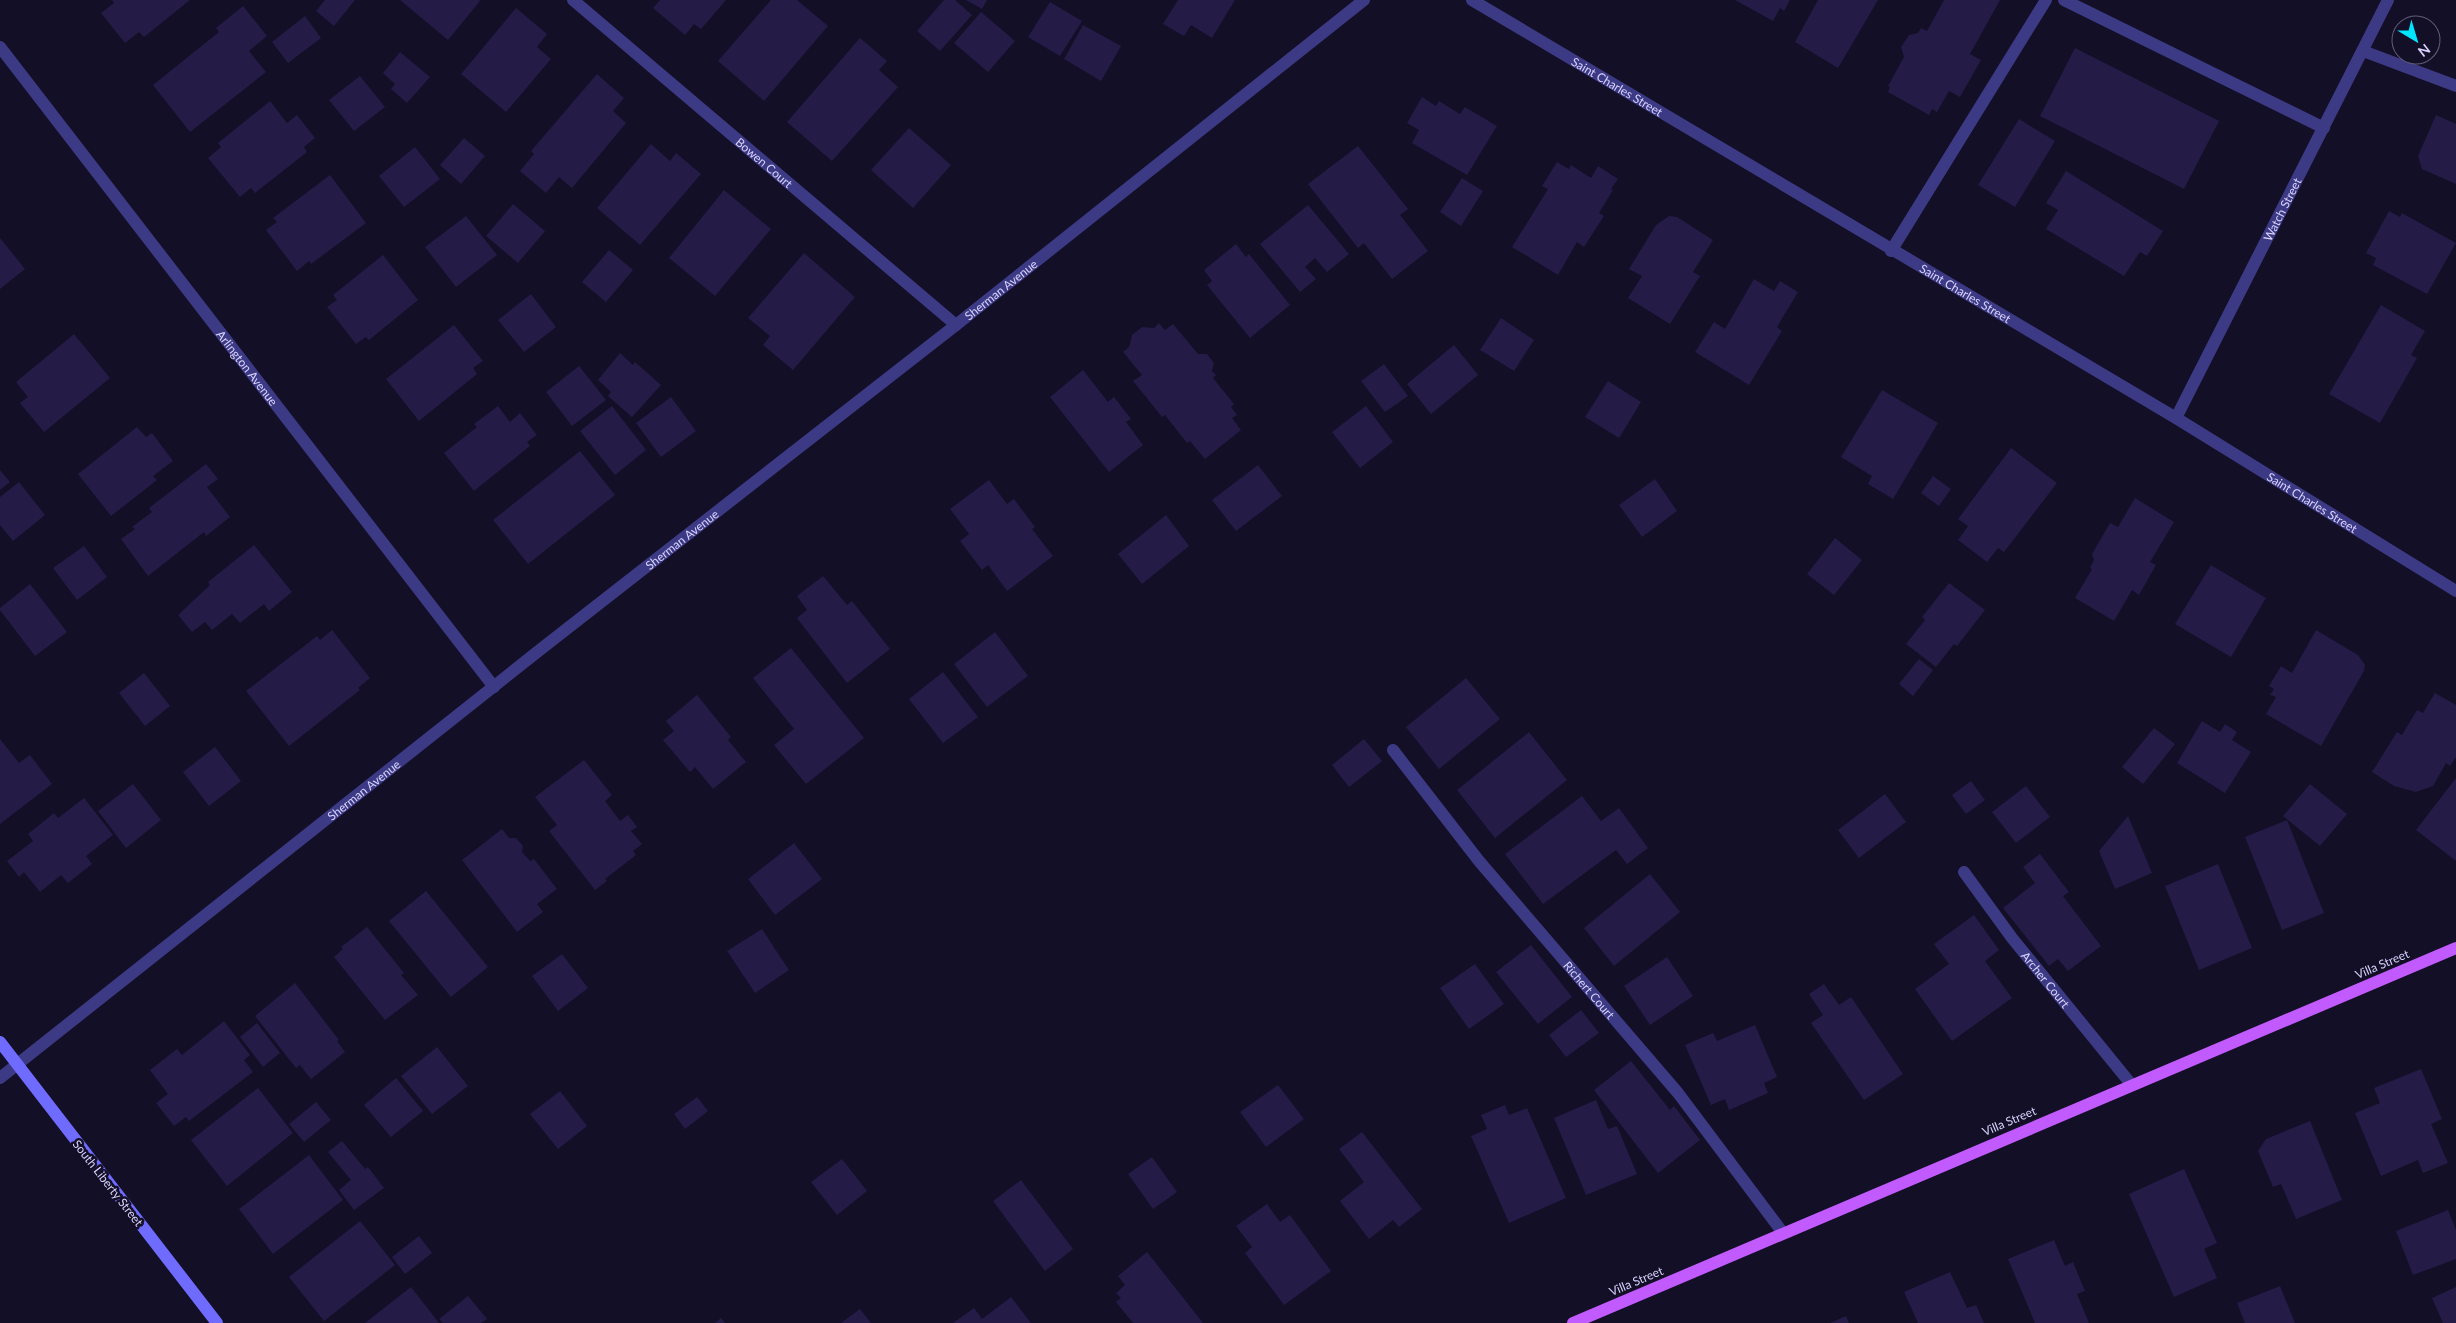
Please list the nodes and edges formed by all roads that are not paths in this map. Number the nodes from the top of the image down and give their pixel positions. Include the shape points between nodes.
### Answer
1 (573, 0) edge
2 (1364, 0) edge
3 (1472, 0) edge
4 (2046, 0) edge
5 (2064, 0) edge
6 (2388, 0) edge
7 (0, 47) edge
8 (2362, 51) junction
9 (2456, 86) edge
10 (2324, 128) junction
11 (1891, 250) junction
12 (956, 325) junction
13 (2176, 418) junction
14 (2456, 591) edge
15 (494, 688) junction
16 (1393, 750) dead end
17 (1964, 872) dead end
18 (2456, 948) edge
19 (0, 1042) edge
20 (17, 1065) junction
21 (0, 1078) edge
22 (2131, 1084) junction
23 (1783, 1233) junction
24 (217, 1323) edge
25 (1573, 1323) edge

1 - 12 street, Bowen Court
2 - 12 street, Sherman Avenue
3 - 11 street, Saint Charles Street
4 - 11 street
5 - 10 street
6 - 8 street, Watch Street
7 - 15 street, Arlington Avenue
8 - 9 street
8 - 10 street, Watch Street
10 - 13 street, Watch Street
11 - 13 street, Saint Charles Street
12 - 15 street, Sherman Avenue
13 - 14 street, Saint Charles Street
15 - 20 street, Sherman Avenue
16 - 23 street, Richert Court via 1478,861 1678,1094
17 - 22 street, Archer Court via 2012,938
18 - 22 main road, Villa Street
19 - 20 main road, South Liberty Street
20 - 21 street, Sherman Avenue
20 - 24 main road, South Liberty Street
22 - 23 main road, Villa Street
23 - 25 main road, Villa Street

